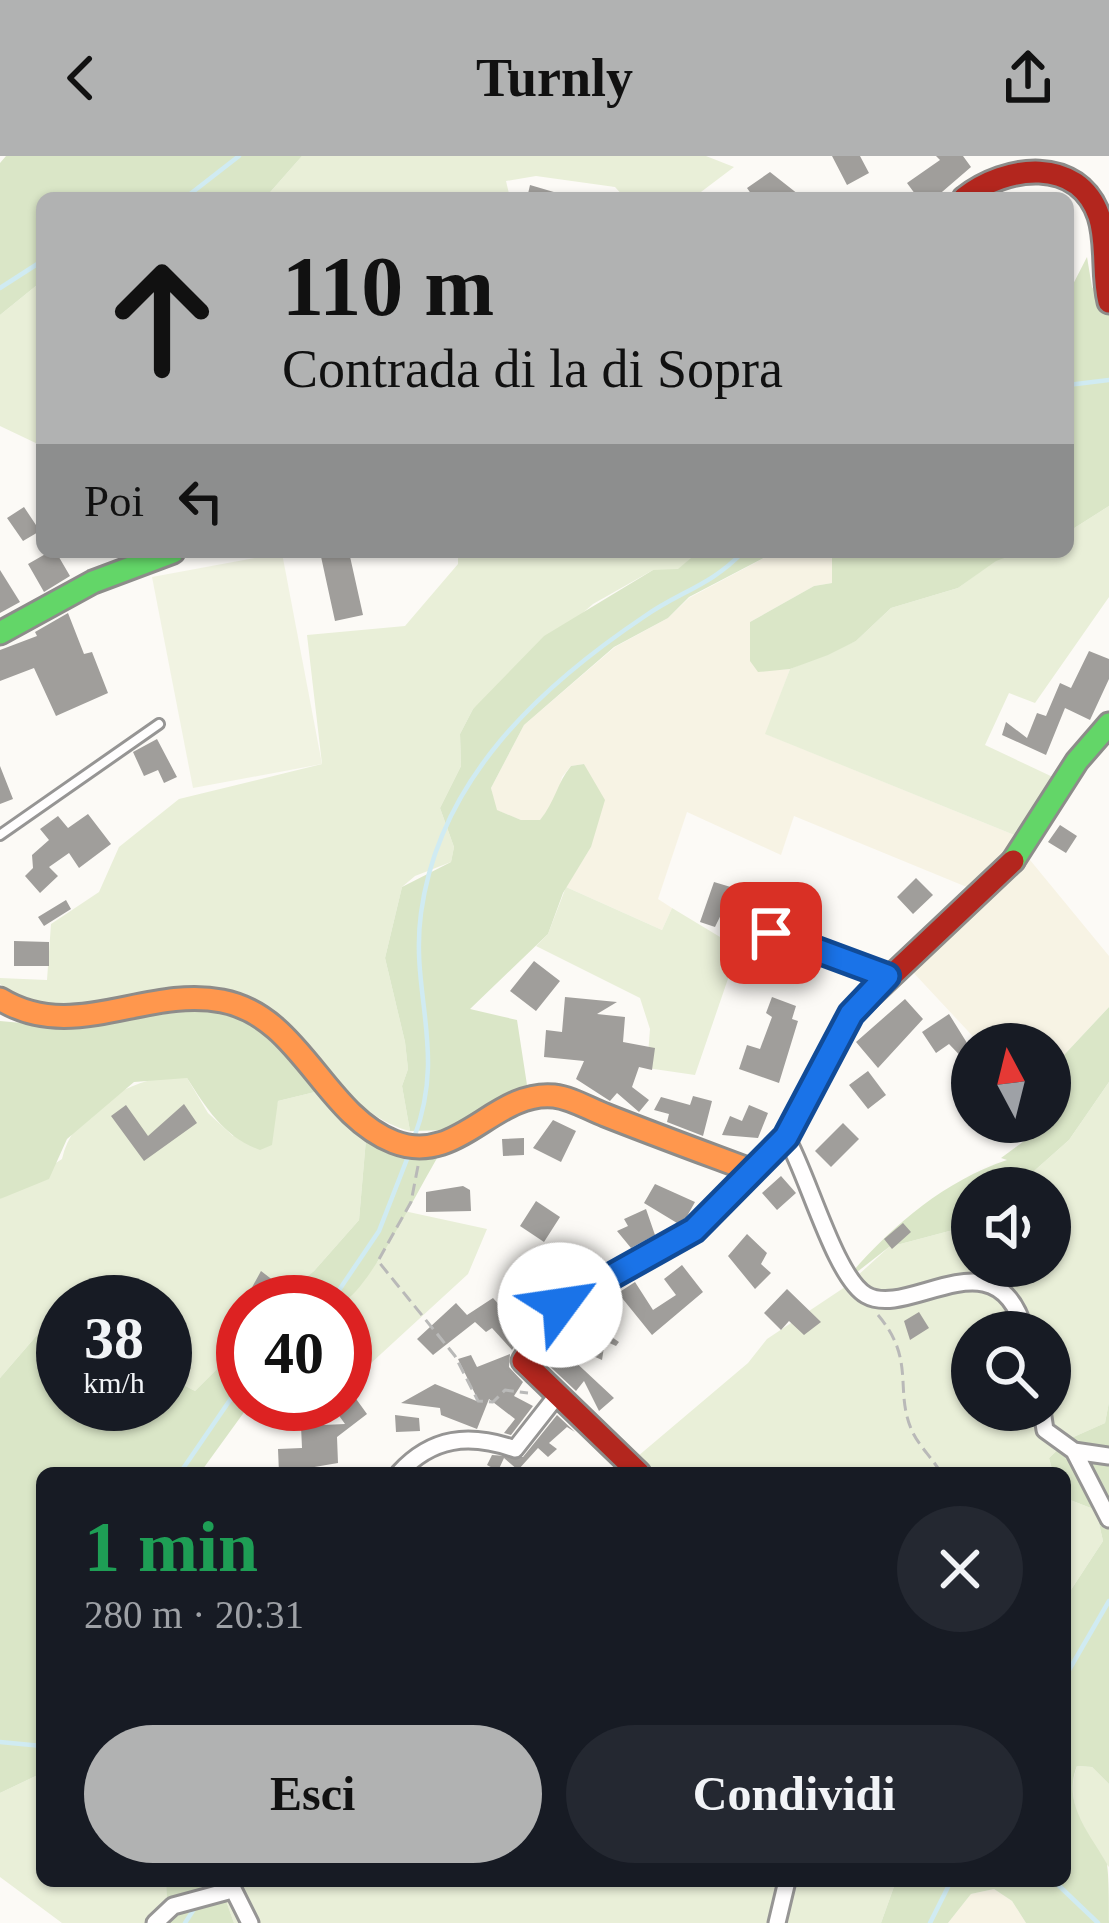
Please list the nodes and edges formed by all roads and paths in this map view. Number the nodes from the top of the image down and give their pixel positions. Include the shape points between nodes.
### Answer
1 (970, 192) edge
2 (1109, 302) edge
3 (154, 558) edge
4 (0, 632) edge
5 (159, 724) dead end
6 (1109, 724) edge
7 (0, 835) edge
8 (771, 933) dead end
9 (887, 976) junction
10 (0, 999) edge
11 (786, 1137) junction
12 (422, 1146) junction
13 (750, 1170) junction
14 (868, 1297) junction
15 (1019, 1311) edge
16 (559, 1393) junction
17 (1046, 1431) edge
18 (1074, 1450) junction
19 (1109, 1456) edge
20 (404, 1467) edge
21 (633, 1467) edge
22 (937, 1467) edge
23 (1109, 1519) edge
24 (225, 1887) edge
25 (231, 1887) edge
26 (786, 1887) edge
27 (155, 1923) edge
28 (250, 1923) edge
29 (777, 1923) edge

1 - 2 street via 1014,167 1049,165 1076,180 1100,215
3 - 4 street
5 - 7 lane
6 - 9 street via 1027,846 966,911
8 - 9 lane
9 - 11 street via 851,1014
10 - 12 street via 41,1020 215,998 255,1010 358,1123 398,1144
11 - 13 street
11 - 14 street via 850,1282
12 - 13 street via 475,1134 516,1103 555,1096
12 - 16 path via 411,1202 378,1262 455,1356 478,1400 494,1402 505,1390
13 - 16 street via 694,1230 560,1305 524,1361
14 - 15 street via 887,1300 960,1280 997,1292
14 - 22 path via 894,1334 912,1430
16 - 20 street via 514,1449 484,1438 448,1441 421,1449
16 - 21 street
17 - 18 street
18 - 19 street
18 - 23 street
24 - 27 street via 173,1906
25 - 28 street
26 - 29 street

